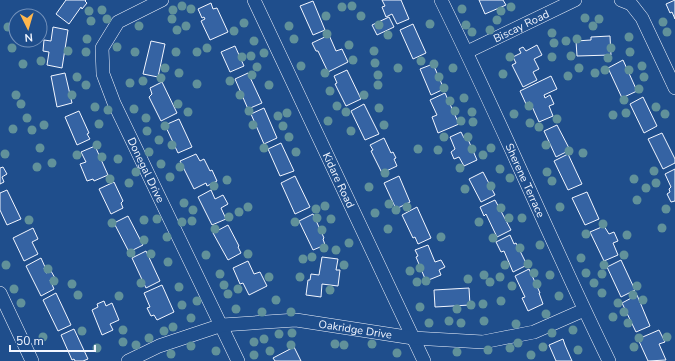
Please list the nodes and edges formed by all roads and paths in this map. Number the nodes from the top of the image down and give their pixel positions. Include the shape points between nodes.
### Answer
1 (162, 0) edge
2 (254, 0) edge
3 (441, 0) edge
4 (575, 0) edge
5 (620, 0) edge
6 (467, 52) junction
7 (675, 88) edge
8 (0, 293) edge
9 (584, 310) junction
10 (222, 326) junction
11 (414, 338) junction
12 (32, 361) edge
13 (128, 361) edge
14 (238, 361) edge
15 (424, 361) edge
16 (609, 361) edge

1 - 10 street, Donegal Drive via 118,22 102,48 103,74 114,103
2 - 11 street, Kidare Road
3 - 6 street, Sherene Terrace
4 - 6 street, Biscay Road
5 - 7 street via 631,4 642,18
6 - 9 street, Sherene Terrace
8 - 12 street
9 - 11 street, Oakridge Drive via 534,332 483,342
9 - 16 street, Sherene Terrace
10 - 11 street, Oakridge Drive via 296,320
10 - 13 street, Oakridge Drive via 159,346
10 - 14 street, Donegal Drive
11 - 15 street, Kidare Road

